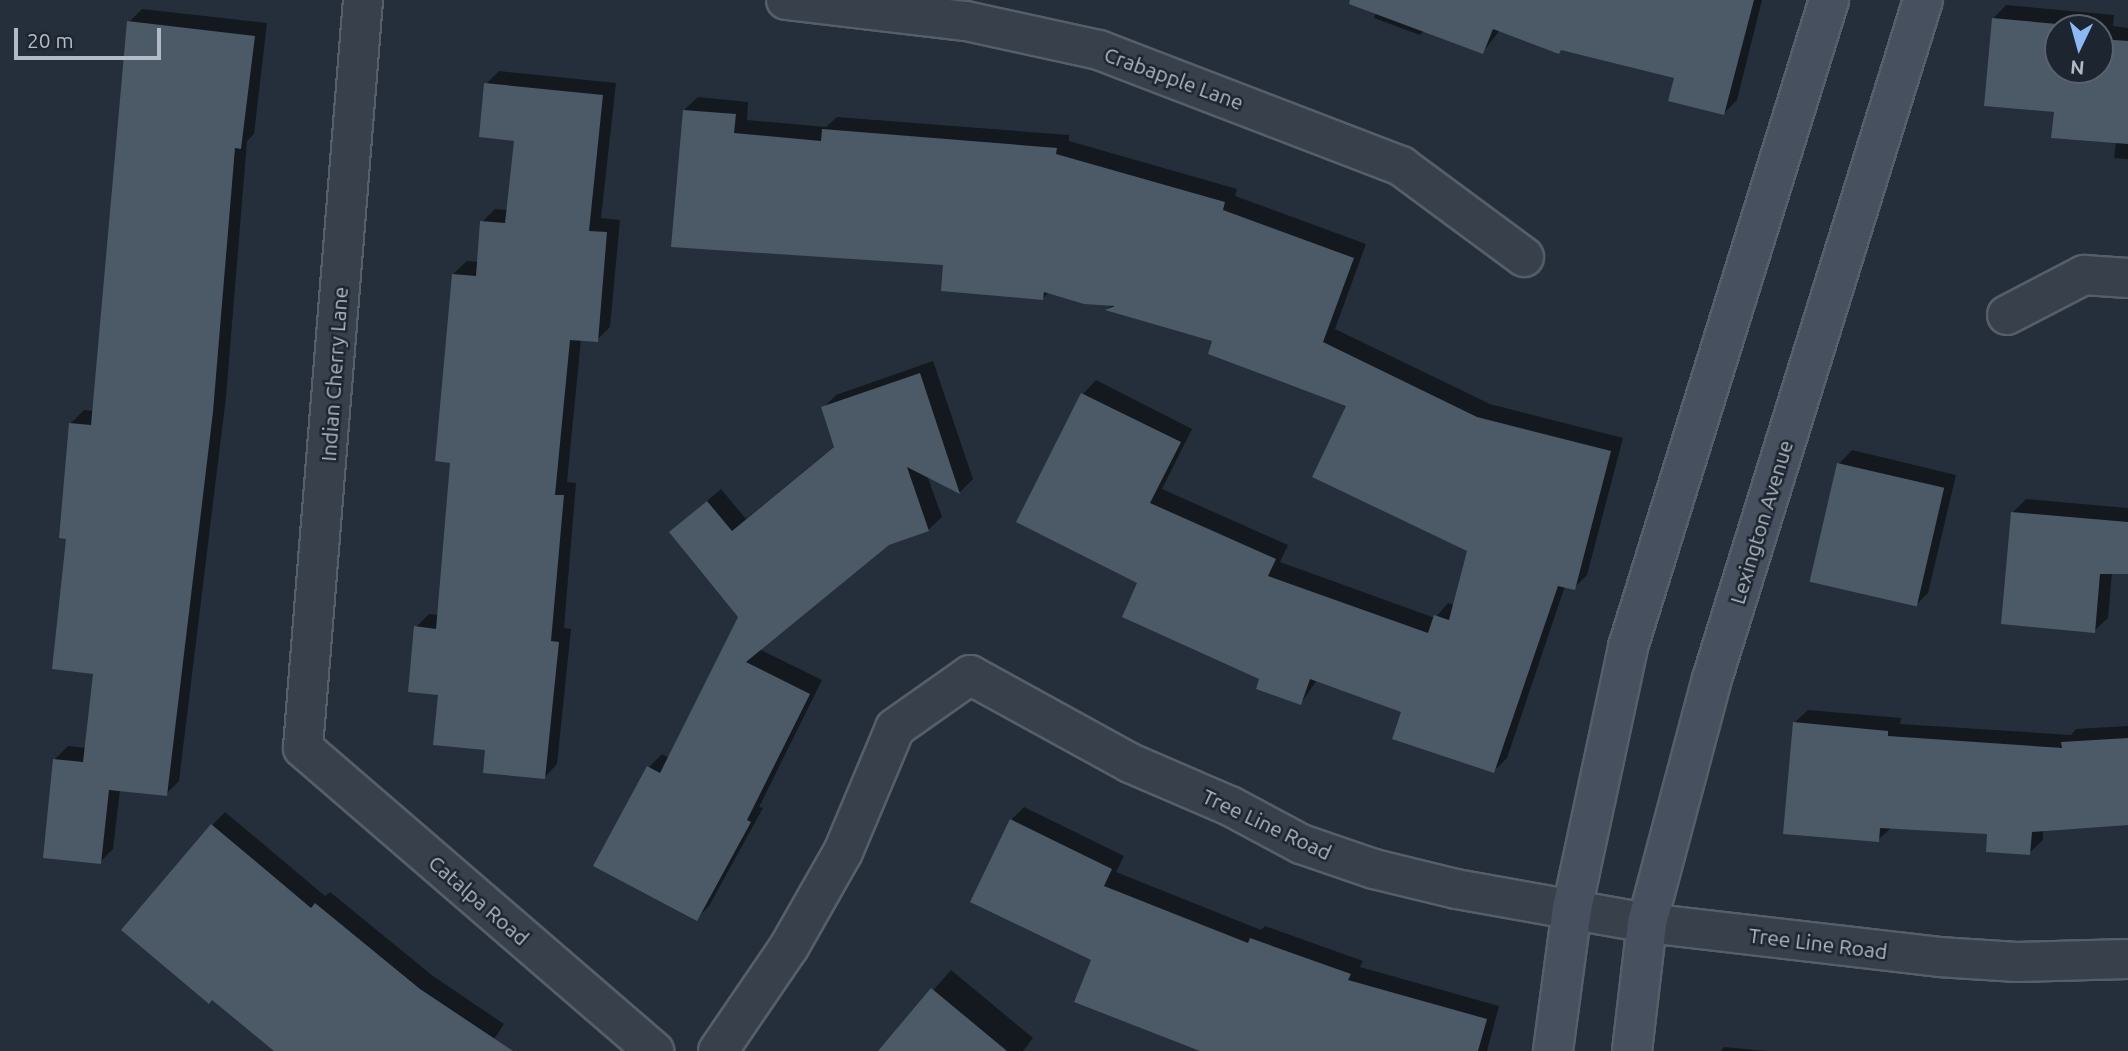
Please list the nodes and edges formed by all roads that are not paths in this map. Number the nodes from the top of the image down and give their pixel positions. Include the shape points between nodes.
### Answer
1 (362, 0) edge
2 (786, 0) edge
3 (1829, 0) edge
4 (1923, 0) edge
5 (1524, 257) dead end
6 (2128, 278) edge
7 (2007, 315) dead end
8 (303, 748) joint
9 (1572, 909) junction
10 (1647, 923) junction
11 (2128, 959) edge
12 (654, 1051) edge
13 (718, 1051) edge
14 (1553, 1051) edge
15 (1632, 1051) edge

1 - 8 street, Indian Cherry Lane
2 - 5 street, Crabapple Lane via 966,21 1099,50 1401,166
3 - 9 street via 1628,648
4 - 10 street, Lexington Avenue via 1712,679
6 - 7 street via 2084,275
8 - 12 street, Catalpa Road
9 - 10 street, Tree Line Road
9 - 13 street, Tree Line Road via 1456,890 1301,844 1230,806 1130,763 970,675 895,728 843,852 789,947
9 - 14 street
10 - 11 street, Tree Line Road via 1939,957 2017,962
10 - 15 street, Lexington Avenue

